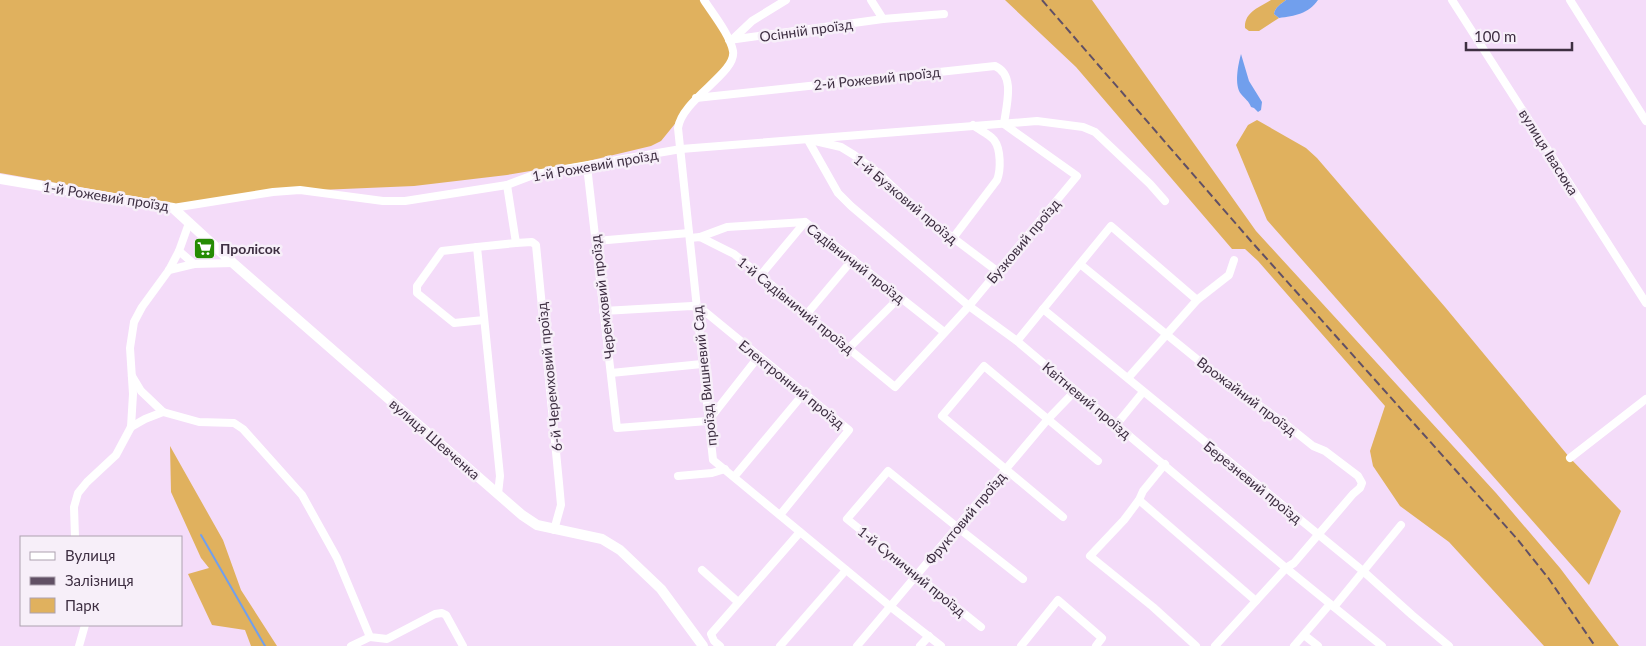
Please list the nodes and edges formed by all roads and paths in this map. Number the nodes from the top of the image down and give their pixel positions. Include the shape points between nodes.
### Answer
1 (704, 0) edge
2 (786, 0) edge
3 (871, 0) edge
4 (1452, 0) edge
5 (1570, 0) edge
6 (944, 14) dead end
7 (883, 19) junction
8 (731, 40) junction
9 (696, 98) junction
10 (1646, 121) edge
11 (1004, 124) junction
12 (973, 125) junction
13 (808, 140) junction
14 (682, 149) junction
15 (587, 166) junction
16 (0, 179) edge
17 (507, 185) junction
18 (1165, 201) dead end
19 (173, 208) junction
20 (805, 222) junction
21 (189, 223) junction
22 (689, 235) junction
23 (700, 237) junction
24 (953, 238) junction
25 (596, 241) junction
26 (516, 243) junction
27 (477, 247) junction
28 (179, 251) junction
29 (853, 260) junction
30 (1234, 260) dead end
31 (233, 263) junction
32 (194, 264) junction
33 (1080, 264) junction
34 (169, 270) junction
35 (998, 272) junction
36 (760, 276) junction
37 (899, 298) junction
38 (1197, 300) junction
39 (1646, 303) edge
40 (969, 306) junction
41 (696, 308) junction
42 (1044, 309) junction
43 (604, 311) junction
44 (806, 314) junction
45 (484, 320) junction
46 (944, 332) junction
47 (1167, 334) junction
48 (1017, 341) junction
49 (849, 348) junction
50 (758, 356) junction
51 (702, 364) junction
52 (611, 373) junction
53 (132, 376) junction
54 (1128, 378) junction
55 (895, 387) joint
56 (1075, 391) junction
57 (1143, 392) junction
58 (804, 393) junction
59 (1646, 399) edge
60 (163, 412) junction
61 (1048, 419) junction
62 (708, 421) junction
63 (1116, 425) junction
64 (131, 427) junction
65 (1570, 458) dead end
66 (1098, 461) dead end
67 (1165, 464) junction
68 (725, 469) junction
69 (1005, 470) junction
70 (678, 476) dead end
71 (734, 477) junction
72 (498, 494) junction
73 (1139, 500) junction
74 (780, 515) junction
75 (1063, 517) dead end
76 (1400, 525) dead end
77 (957, 528) junction
78 (554, 530) junction
79 (800, 532) junction
80 (1318, 535) junction
81 (75, 536) edge
82 (1286, 568) junction
83 (702, 570) dead end
84 (846, 570) junction
85 (1363, 571) junction
86 (917, 575) junction
87 (1023, 579) dead end
88 (1256, 601) junction
89 (738, 602) junction
90 (1332, 606) junction
91 (891, 607) junction
92 (84, 626) edge
93 (981, 626) dead end
94 (1304, 635) junction
95 (929, 636) junction
96 (370, 637) junction
97 (1378, 645) edge
98 (79, 646) edge
99 (351, 646) edge
100 (463, 646) edge
101 (703, 646) edge
102 (720, 646) edge
103 (780, 646) edge
104 (857, 646) edge
105 (920, 646) edge
106 (941, 646) edge
107 (1021, 646) edge
108 (1096, 646) edge
109 (1196, 646) edge
110 (1215, 646) edge
111 (1294, 646) edge
112 (1318, 646) edge
113 (1449, 646) edge

1 - 8 street
2 - 8 street via 752,21
3 - 7 street
4 - 39 street, вулиця Івасюка
5 - 10 street
6 - 7 street, Осінній проїзд
7 - 8 street, Осінній проїзд
8 - 9 street, проїзд Вишневий Сад via 732,62
9 - 11 street, 2-й Рожевий проїзд via 995,66 1003,71 1008,84
9 - 14 street, проїзд Вишневий Сад via 679,122
11 - 12 street, 1-й Рожевий проїзд
11 - 18 street, 1-й Рожевий проїзд via 1037,121 1090,129
11 - 35 street, Бузковий проїзд via 1077,176
12 - 13 street, 1-й Рожевий проїзд
12 - 24 street via 994,140 998,148 1000,173
13 - 14 street, 1-й Рожевий проїзд
13 - 24 street, 1-й Бузковий проїзд via 841,147 854,155
13 - 40 street, Квітневий проїзд via 838,193
14 - 15 street, 1-й Рожевий проїзд
14 - 22 street, проїзд Вишневий Сад
15 - 17 street, 1-й Рожевий проїзд via 536,174
15 - 25 street, Черемховий проїзд
16 - 19 street, 1-й Рожевий проїзд
17 - 19 street, 1-й Рожевий проїзд via 395,201 300,190
17 - 26 street
19 - 21 street, вулиця Шевченка
20 - 23 street, Садівничий проїзд via 727,227
20 - 29 street, Садівничий проїзд
20 - 36 street
21 - 28 street
21 - 31 street, вулиця Шевченка
22 - 23 street
22 - 25 street
22 - 41 street, проїзд Вишневий Сад
23 - 36 street, 1-й Садівничий проїзд via 734,254
24 - 35 street, 1-й Бузковий проїзд
25 - 43 street, Черемховий проїзд
26 - 27 street, 6-й Черемховий проїзд
26 - 78 street, 6-й Черемховий проїзд via 532,242 536,245 559,483 560,505
27 - 45 street
27 - 45 street, 6-й Черемховий проїзд via 442,251 416,290 454,323
28 - 32 street
28 - 34 street
29 - 37 street, Садівничий проїзд
29 - 44 street
30 - 38 street via 1229,274
31 - 32 street
31 - 72 street, вулиця Шевченка
32 - 34 street
33 - 38 street via 1111,226
33 - 42 street
33 - 47 street, Врожайний проїзд
34 - 53 street via 134,322 130,348
35 - 40 street, Бузковий проїзд
36 - 44 street, 1-й Садівничий проїзд
37 - 46 street, Садівничий проїзд
37 - 49 street
38 - 47 street
40 - 46 street, Бузковий проїзд
40 - 48 street, Квітневий проїзд
41 - 43 street
41 - 50 street, Електронний проїзд via 703,310
41 - 51 street, проїзд Вишневий Сад
42 - 48 street
42 - 54 street, Березневий проїзд
43 - 52 street, Черемховий проїзд
44 - 49 street, 1-й Садівничий проїзд
45 - 72 street via 500,476
46 - 55 street, Бузковий проїзд
47 - 54 street
47 - 80 street, Врожайний проїзд via 1214,373 1358,476 1362,483 1360,488
48 - 56 street, Квітневий проїзд
49 - 55 street, 1-й Садівничий проїзд
50 - 58 street, Електронний проїзд
50 - 62 street
51 - 52 street
51 - 62 street, проїзд Вишневий Сад
52 - 62 street, Черемховий проїзд via 617,428
53 - 60 street
53 - 64 street
54 - 57 street, Березневий проїзд
56 - 61 street, Фруктовий проїзд
56 - 63 street, Квітневий проїзд
57 - 63 street
57 - 80 street, Березневий проїзд
58 - 71 street
58 - 74 street, Електронний проїзд via 849,430
59 - 65 street
60 - 64 street
60 - 96 street via 199,422 234,423 243,429 302,495 337,558
61 - 66 street
61 - 69 street, Фруктовий проїзд
61 - 69 street via 984,366 942,416
62 - 68 street, проїзд Вишневий Сад via 713,460
63 - 67 street, Квітневий проїзд
64 - 81 street via 116,455 78,493 74,508
67 - 73 street
67 - 82 street, Квітневий проїзд
68 - 70 street
68 - 71 street, проїзд Вишневий Сад
69 - 75 street
69 - 77 street, Фруктовий проїзд
71 - 74 street, проїзд Вишневий Сад
72 - 78 street, вулиця Шевченка via 537,525
73 - 88 street
73 - 109 street via 1090,556
74 - 79 street, проїзд Вишневий Сад
76 - 85 street
77 - 86 street, Фруктовий проїзд
77 - 86 street, 1-й Суничний проїзд via 888,470 847,519
77 - 87 street
78 - 101 street, вулиця Шевченка via 602,539 620,550 661,589
79 - 84 street, проїзд Вишневий Сад
79 - 89 street
80 - 82 street
80 - 85 street, Березневий проїзд
82 - 88 street
82 - 90 street, Квітневий проїзд
83 - 89 street
84 - 91 street, проїзд Вишневий Сад
84 - 103 street
85 - 90 street
85 - 113 street, Березневий проїзд
86 - 91 street, Фруктовий проїзд
86 - 93 street, 1-й Суничний проїзд
88 - 110 street
89 - 102 street via 711,634
90 - 94 street
90 - 97 street, Квітневий проїзд
91 - 95 street, проїзд Вишневий Сад
91 - 104 street, Фруктовий проїзд
92 - 98 street
94 - 111 street
94 - 112 street
95 - 105 street
95 - 106 street, проїзд Вишневий Сад
96 - 99 street
96 - 100 street via 387,638 442,613
107 - 108 street via 1058,600 1102,638

